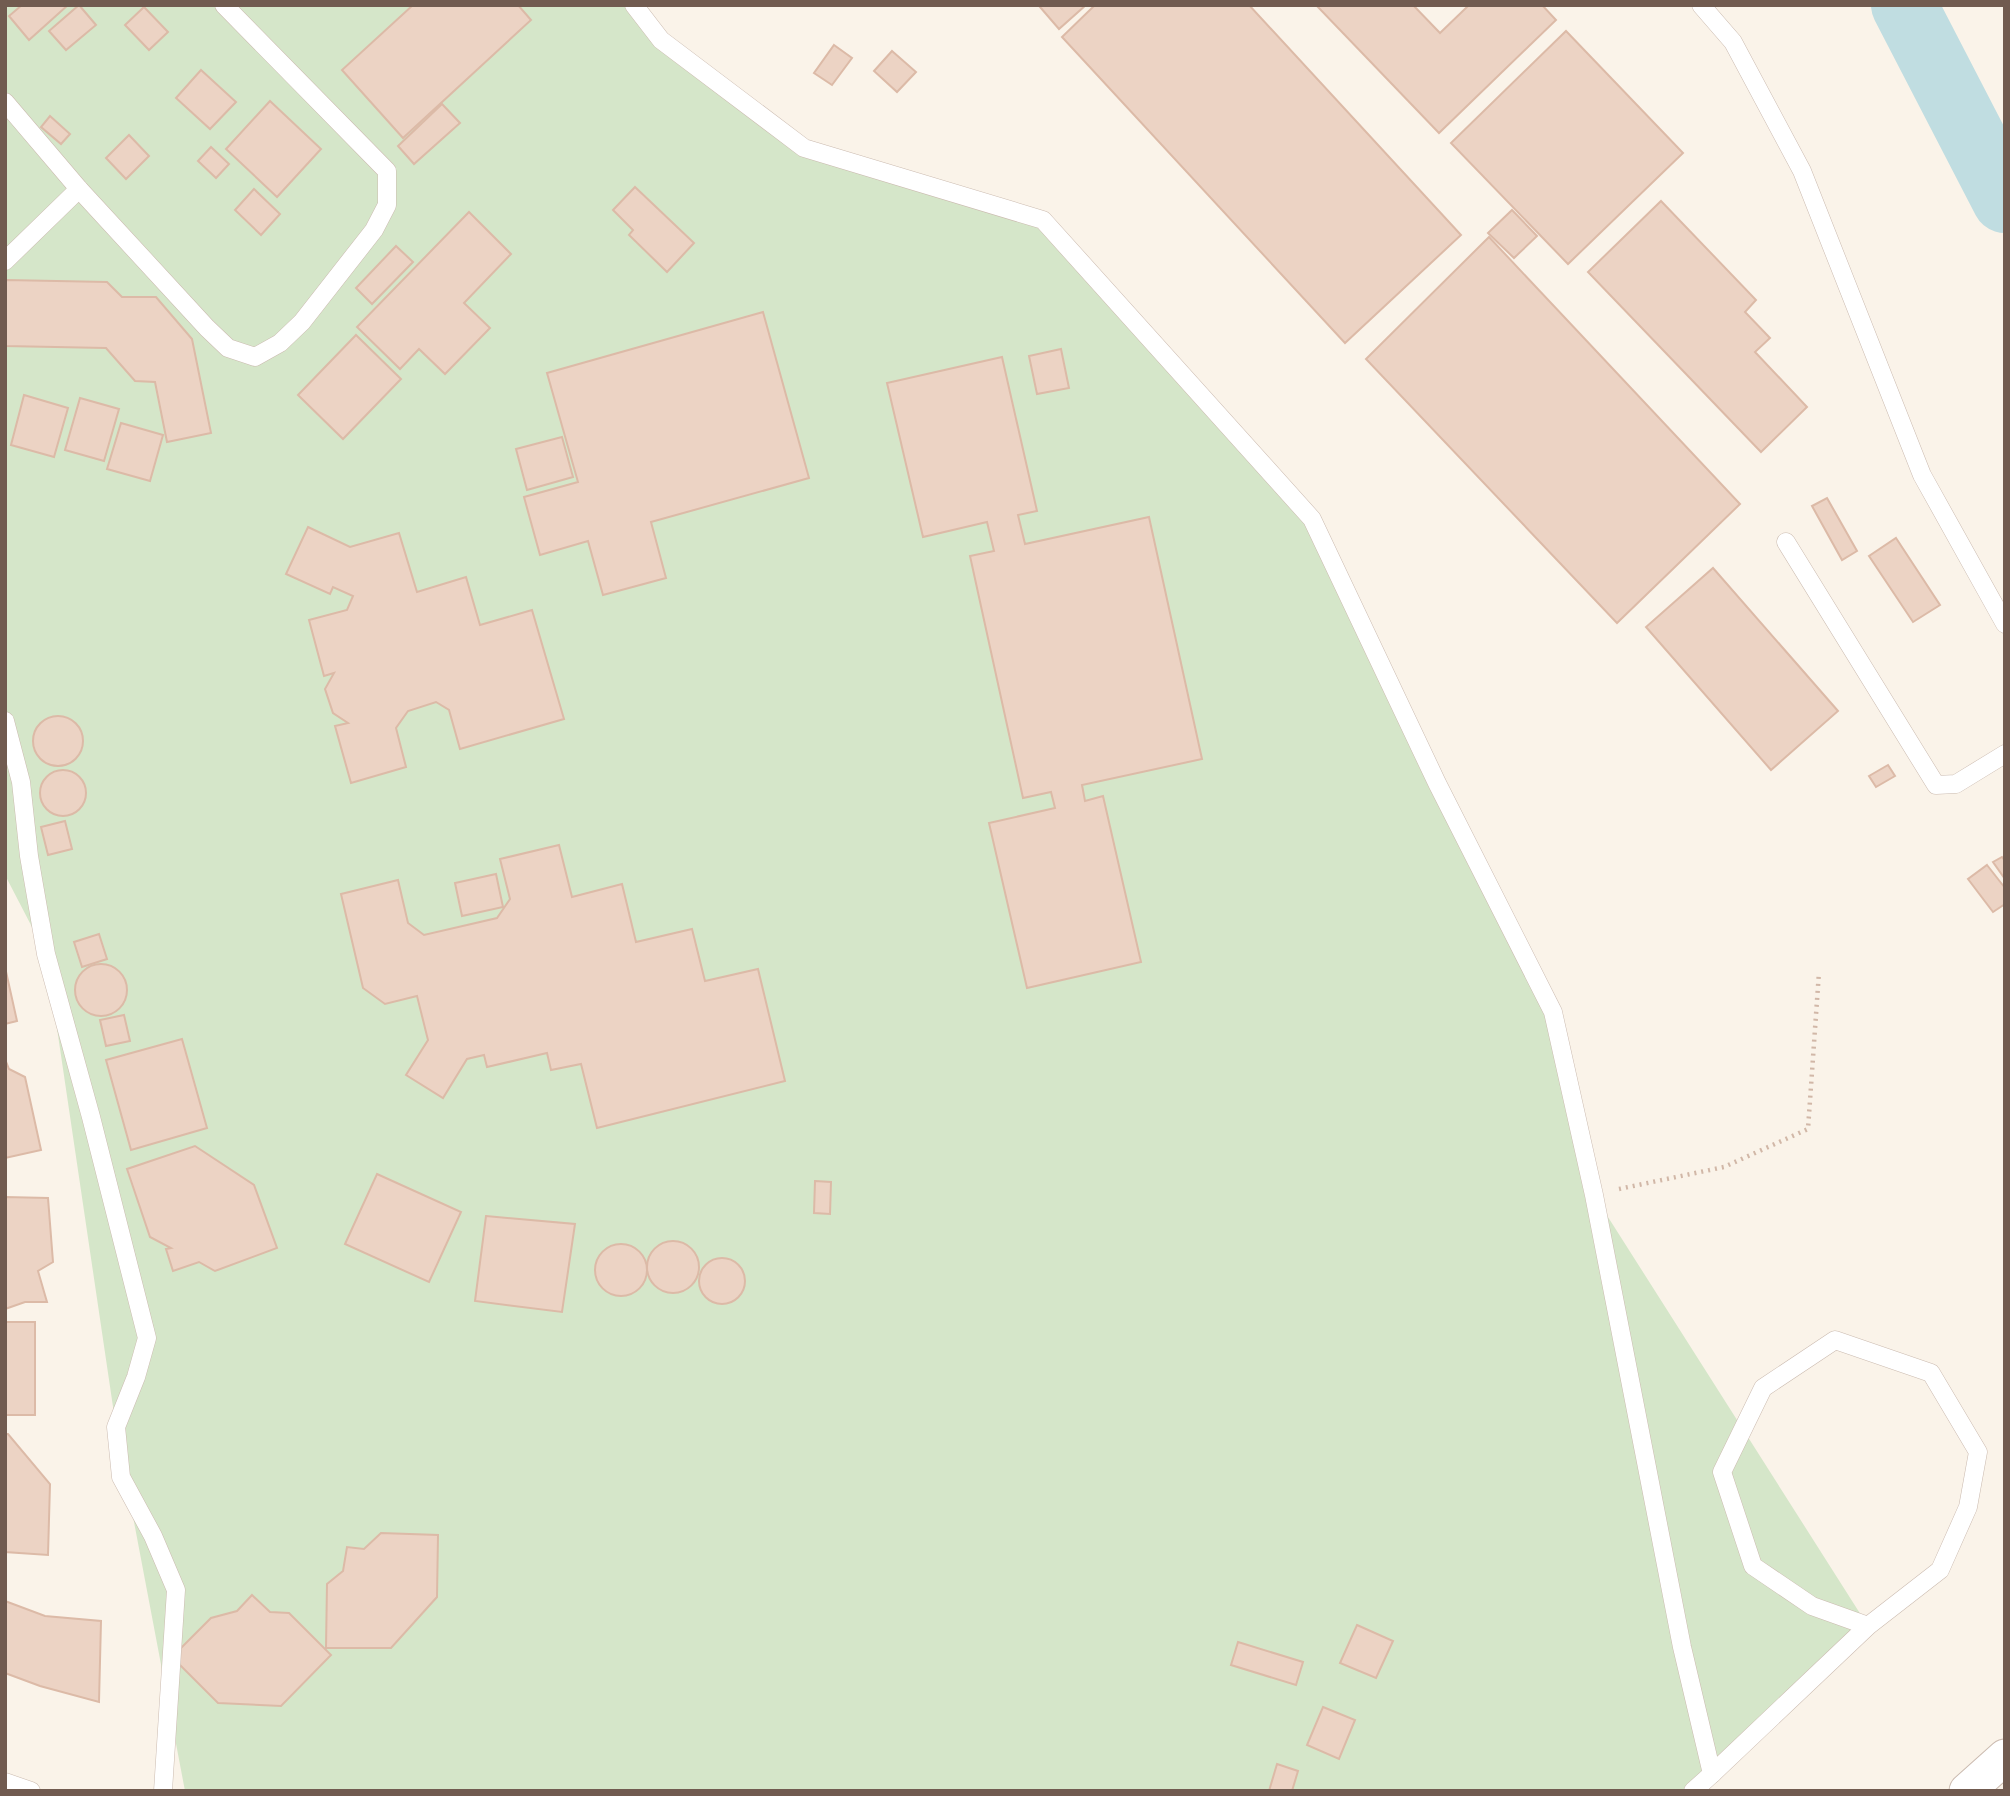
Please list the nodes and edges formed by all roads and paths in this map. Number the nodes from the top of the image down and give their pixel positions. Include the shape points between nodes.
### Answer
1 (224, 5) edge
2 (634, 5) edge
3 (1701, 5) edge
4 (5, 102) edge
5 (79, 189) junction
6 (5, 261) edge
7 (1786, 542) dead end
8 (2005, 624) edge
9 (5, 720) edge
10 (2005, 754) edge
11 (1819, 972) dead end
12 (1594, 1195) junction
13 (1868, 1626) junction
14 (2005, 1757) edge
15 (1712, 1774) junction
16 (5, 1782) edge
17 (30, 1791) edge
18 (163, 1791) edge
19 (1693, 1791) edge
20 (1967, 1791) edge

1 - 5 lane via 387,171 387,205 374,230 302,322 280,343 255,357 228,348
2 - 12 lane via 661,40 804,148 1043,220 1312,519 1437,783 1553,1012
3 - 8 lane via 1733,42 1802,171 1922,475
4 - 5 lane
5 - 6 lane
7 - 10 lane via 1937,785 1956,784
9 - 18 lane via 20,782 46,954 147,1338 116,1427 121,1478 176,1590
11 - 12 path via 1808,1129 1724,1167
12 - 15 lane via 1682,1647
13 - 13 lane via 1940,1570 1968,1507 1978,1452 1931,1373 1835,1340 1763,1388 1722,1472 1753,1566 1812,1606
13 - 15 lane
14 - 20 street
15 - 19 lane
16 - 17 lane

